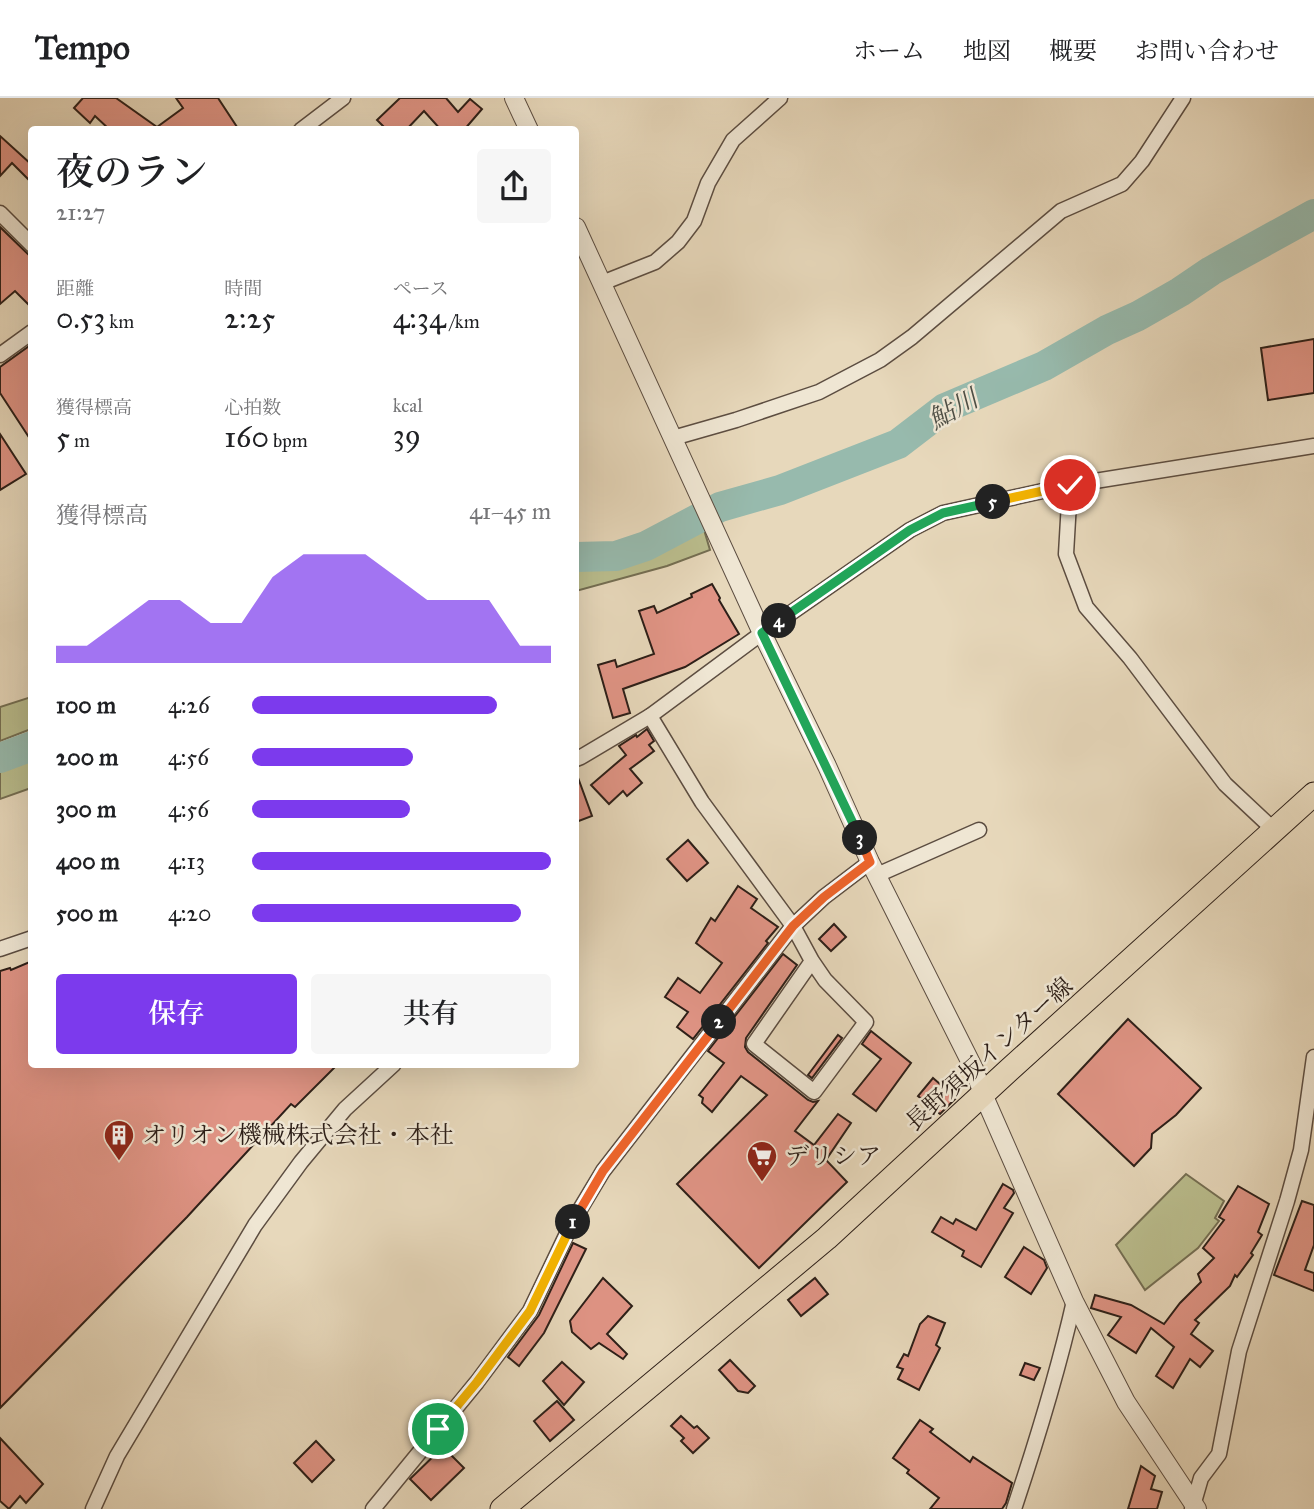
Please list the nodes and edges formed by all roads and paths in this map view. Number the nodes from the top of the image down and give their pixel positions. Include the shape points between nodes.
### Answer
1 (343, 98) edge
2 (514, 98) edge
3 (780, 98) edge
4 (1183, 98) edge
5 (306, 126) edge
6 (527, 126) edge
7 (0, 213) edge
8 (579, 233) edge
9 (28, 241) edge
10 (602, 283) junction
11 (28, 335) edge
12 (1, 353) edge
13 (675, 443) junction
14 (1314, 446) edge
15 (1070, 485) junction
16 (762, 633) junction
17 (650, 716) junction
18 (579, 757) edge
19 (1314, 794) edge
20 (979, 830) dead end
21 (1274, 830) junction
22 (874, 868) junction
23 (793, 926) junction
24 (28, 939) edge
25 (0, 949) edge
26 (812, 961) junction
27 (1314, 1057) edge
28 (390, 1068) edge
29 (983, 1094) junction
30 (1312, 1094) edge
31 (1308, 1152) edge
32 (1074, 1301) junction
33 (1194, 1507) edge
34 (93, 1509) edge
35 (373, 1509) edge
36 (502, 1509) edge
37 (1014, 1509) edge

1 - 5 street
2 - 6 street
3 - 10 street via 733,140 708,183 694,221 678,242 655,262
4 - 13 street via 1122,184 1061,211 880,360 819,392
7 - 9 street
8 - 10 street
10 - 13 street
11 - 12 street
13 - 16 street
14 - 15 street
15 - 16 street via 943,513 910,530
15 - 21 street via 1066,554 1086,607 1225,784
16 - 17 street
16 - 22 street
17 - 18 street
17 - 23 street via 702,803
19 - 21 main road, 長野須坂インター線
20 - 22 street
21 - 29 main road, 長野須坂インター線
22 - 23 street via 824,897
22 - 29 street
23 - 26 street
23 - 35 street via 603,1171 573,1220 530,1311
24 - 25 street
26 - 26 street via 754,1044 814,1092 866,1022
27 - 30 street
28 - 34 street via 345,1109 255,1225 117,1456
29 - 32 street
29 - 36 main road, 長野須坂インター線 via 827,1238
30 - 31 street
31 - 33 street via 1283,1213 1239,1351 1219,1454 1201,1478
32 - 33 street via 1126,1402
32 - 37 street via 1063,1353

